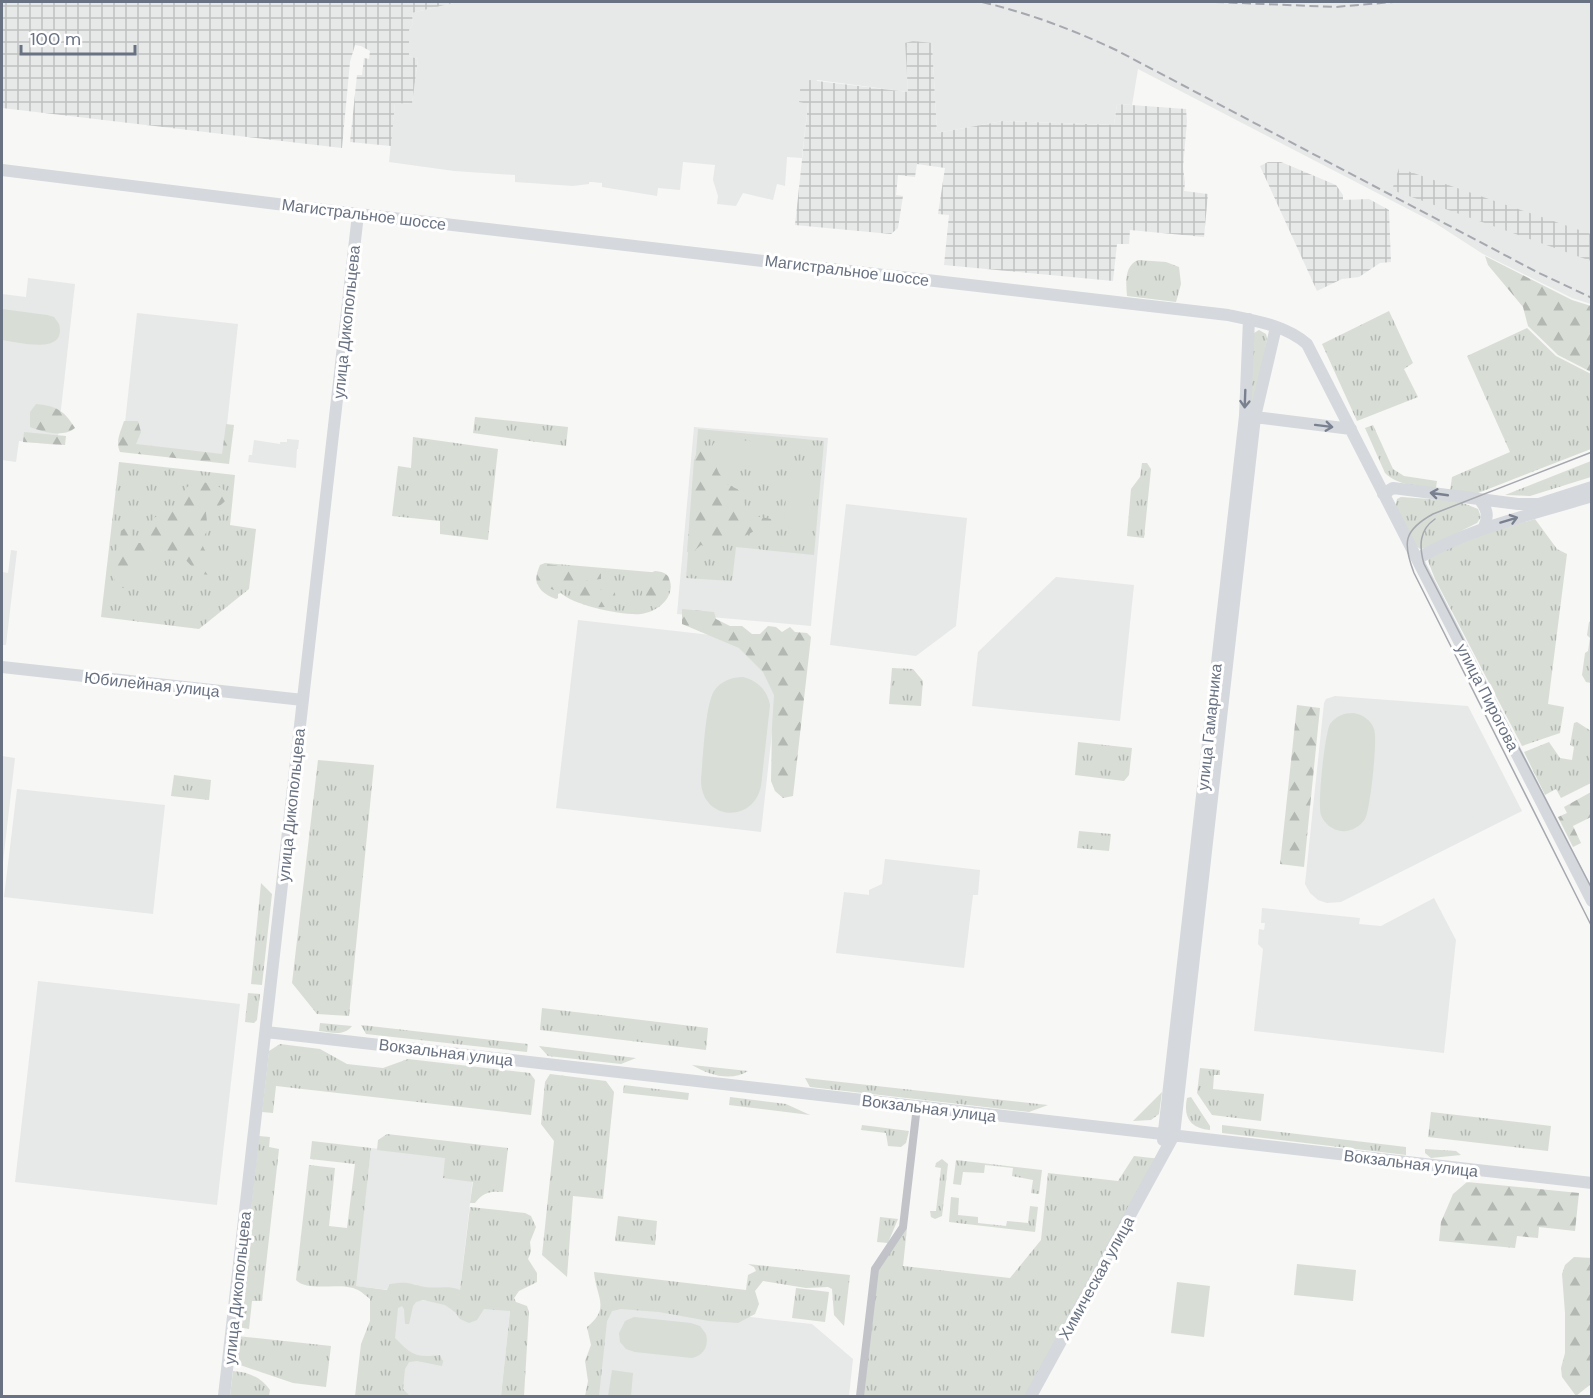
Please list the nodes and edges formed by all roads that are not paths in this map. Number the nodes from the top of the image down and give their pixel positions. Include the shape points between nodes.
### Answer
1 (2, 170) edge
2 (358, 213) junction
3 (1249, 319) junction
4 (1276, 327) junction
5 (1247, 363) junction
6 (1267, 366) junction
7 (1255, 417) junction
8 (1351, 429) junction
9 (1592, 487) edge
10 (1383, 494) junction
11 (1592, 496) edge
12 (1480, 500) junction
13 (1484, 527) junction
14 (1417, 559) junction
15 (2, 667) edge
16 (303, 700) junction
17 (1592, 901) edge
18 (266, 1032) junction
19 (917, 1106) junction
20 (1168, 1135) junction
21 (1592, 1183) edge
22 (224, 1396) edge
23 (860, 1396) edge
24 (1031, 1396) edge

1 - 2 main road, Магистральное шоссе
2 - 3 main road, Магистральное шоссе
2 - 16 main road, улица Дикопольцева
3 - 4 main road, Магистральное шоссе
3 - 5 main road, улица Гамарника
4 - 6 main road, улица Гамарника
4 - 8 main road, Магистральное шоссе via 1294,333 1307,344
5 - 6 main road via 1260,357
5 -> 20 main road, улица Гамарника via 1245,416
6 - 7 main road, улица Гамарника
7 -> 8 main road
7 - 20 main road, улица Гамарника
8 - 10 main road, Магистральное шоссе
9 - 12 main road via 1539,504
12 -> 10 main road via 1393,488
10 - 14 main road, улица Пирогова
13 -> 11 main road
12 - 13 main road via 1488,519
13 - 14 main road
14 - 17 main road, улица Пирогова
15 - 16 main road, Юбилейная улица
16 - 18 main road, улица Дикопольцева
18 - 19 main road, Вокзальная улица
18 - 22 main road, улица Дикопольцева
19 - 20 main road, Вокзальная улица
19 - 23 street via 903,1227 875,1269
20 - 21 main road, Вокзальная улица
20 - 24 main road, Химическая улица via 1161,1159

